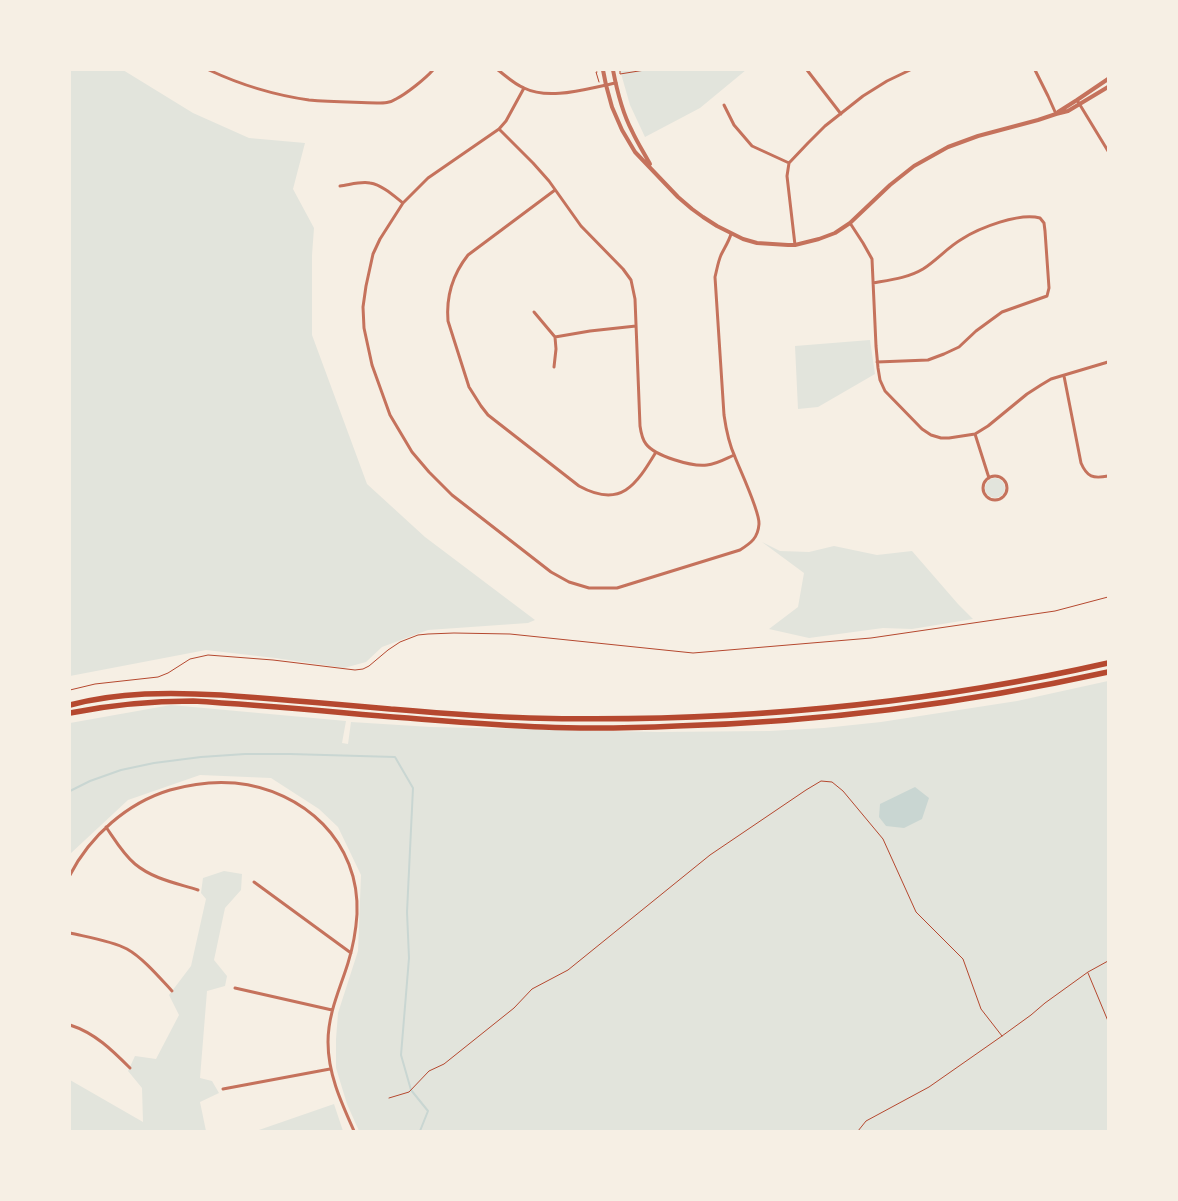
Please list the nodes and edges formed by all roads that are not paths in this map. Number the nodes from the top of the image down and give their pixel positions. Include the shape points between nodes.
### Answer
1 (209, 70) edge
2 (433, 70) edge
3 (498, 70) edge
4 (603, 70) edge
5 (613, 70) edge
6 (807, 70) edge
7 (910, 70) edge
8 (1034, 70) edge
9 (1108, 78) edge
10 (616, 84) junction
11 (606, 85) junction
12 (1108, 87) edge
13 (524, 88) junction
14 (1077, 100) junction
15 (724, 105) dead end
16 (1080, 105) junction
17 (841, 114) junction
18 (1056, 114) junction
19 (499, 128) junction
20 (1108, 151) edge
21 (789, 164) junction
22 (652, 168) junction
23 (340, 186) dead end
24 (555, 190) junction
25 (403, 203) junction
26 (850, 223) junction
27 (731, 234) junction
28 (795, 245) junction
29 (873, 282) junction
30 (534, 312) dead end
31 (636, 326) junction
32 (555, 337) junction
33 (877, 362) junction
34 (1108, 362) edge
35 (554, 367) dead end
36 (1064, 376) junction
37 (975, 434) junction
38 (656, 452) junction
39 (734, 455) junction
40 (1108, 476) edge
41 (989, 478) junction
42 (1108, 663) edge
43 (1108, 672) edge
44 (70, 705) edge
45 (70, 713) edge
46 (106, 828) junction
47 (70, 875) edge
48 (254, 882) dead end
49 (198, 890) dead end
50 (70, 933) edge
51 (351, 953) junction
52 (235, 988) dead end
53 (172, 991) dead end
54 (332, 1010) junction
55 (70, 1025) edge
56 (130, 1068) dead end
57 (330, 1069) junction
58 (223, 1089) dead end
59 (354, 1131) edge

1 - 2 street via 231,80 283,96 310,100 388,103 427,77
3 - 13 street
4 - 11 street
5 - 10 street
6 - 17 street
7 - 17 street via 863,96
8 - 18 street
9 - 14 street
10 - 11 street
10 - 22 street via 630,126
11 - 13 street via 574,92 549,93
11 - 22 street via 622,130 635,152
12 - 16 street
13 - 19 street via 506,121
14 - 16 street
14 - 18 street
15 - 21 street via 734,125 752,146
16 - 18 street
16 - 20 street
17 - 21 street
18 - 26 street via 975,136 948,147 914,166
19 - 24 street
19 - 25 street via 428,178
21 - 28 street via 787,176
22 - 27 street via 692,209
23 - 25 street via 369,182 385,189
24 - 31 street via 581,226 623,268 631,280
24 - 38 street via 468,255 455,275 447,311 448,321 469,387 488,415 588,492 613,495 629,488 637,482
25 - 39 street via 373,254 363,307 364,328 372,365 390,414 412,452 452,495 551,572 569,582 589,588 617,588 740,550 750,544 756,536 759,523
26 - 28 street via 819,240
26 - 29 street via 872,259
27 - 28 street via 757,243
27 - 39 street via 718,263 716,277 724,415
29 - 33 street
29 - 33 street via 897,278 922,269 962,239 991,225 1031,217 1040,218 1044,223 1049,288 1047,296 1002,312 959,347 944,354 928,360
30 - 32 street
31 - 32 street
31 - 38 street via 640,426 643,440
32 - 35 street
33 - 37 street via 884,390 922,429 941,438
34 - 36 street
36 - 37 street via 1051,379 1027,394
36 - 40 street via 1081,463 1087,474 1092,477
37 - 41 street
38 - 39 street via 700,466
41 - 41 street via 998,477 1006,484 1003,498 993,501 983,493 983,485
42 - 44 highway via 994,686 897,701 707,717 514,718 187,693 117,696
43 - 45 highway via 926,705 772,722 705,725 545,727 193,701 115,705
46 - 47 street via 84,852
46 - 49 street via 135,864 159,878
46 - 51 street via 149,799 187,786 235,783 275,792 313,814 340,844 348,860 357,905
48 - 51 street
50 - 53 street via 125,948 136,955
51 - 54 street
52 - 54 street
54 - 57 street via 328,1040
55 - 56 street via 94,1036
57 - 58 street
57 - 59 street via 337,1093

